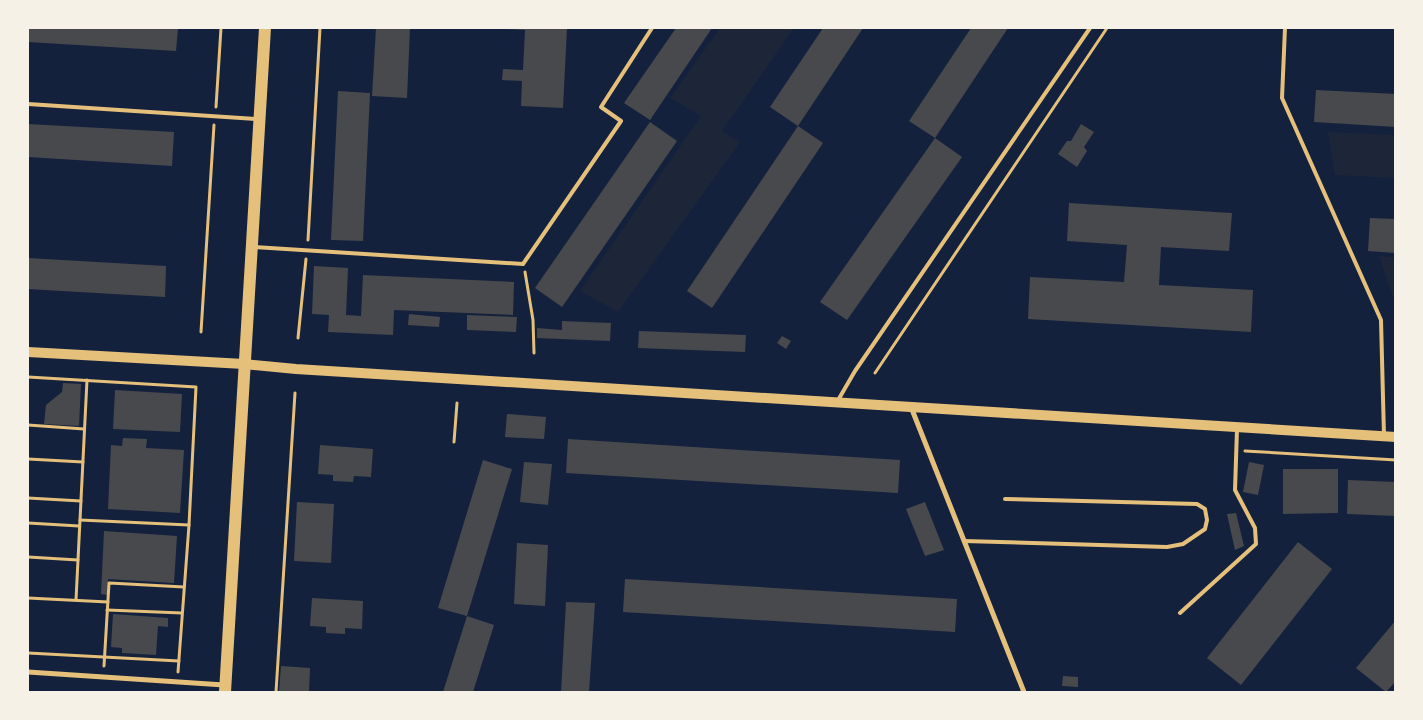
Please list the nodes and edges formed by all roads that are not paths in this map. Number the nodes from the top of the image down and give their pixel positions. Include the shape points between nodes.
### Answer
1 (265, 28) edge
2 (652, 28) edge
3 (1090, 28) edge
4 (1285, 28) edge
5 (28, 104) edge
6 (259, 119) junction
7 (252, 247) junction
8 (28, 352) edge
9 (244, 364) junction
10 (837, 402) junction
11 (911, 406) junction
12 (1237, 426) junction
13 (1384, 436) junction
14 (1396, 437) edge
15 (1005, 499) dead end
16 (964, 540) junction
17 (1180, 613) dead end
18 (28, 672) edge
19 (225, 689) edge
20 (1024, 692) edge

1 - 6 main road
2 - 7 lane via 601,107 621,121 523,264
3 - 10 lane
4 - 13 lane via 1282,98 1381,320
5 - 6 lane
6 - 7 main road
7 - 9 main road
8 - 9 main road
9 - 10 main road
9 - 19 main road
10 - 11 main road
11 - 12 main road
11 - 16 street
12 - 13 main road
12 - 17 lane via 1235,490 1255,528 1256,544
13 - 14 main road
15 - 16 lane via 1197,504 1205,509 1207,520 1205,529 1183,544 1167,547
16 - 20 street
18 - 19 street via 177,681

